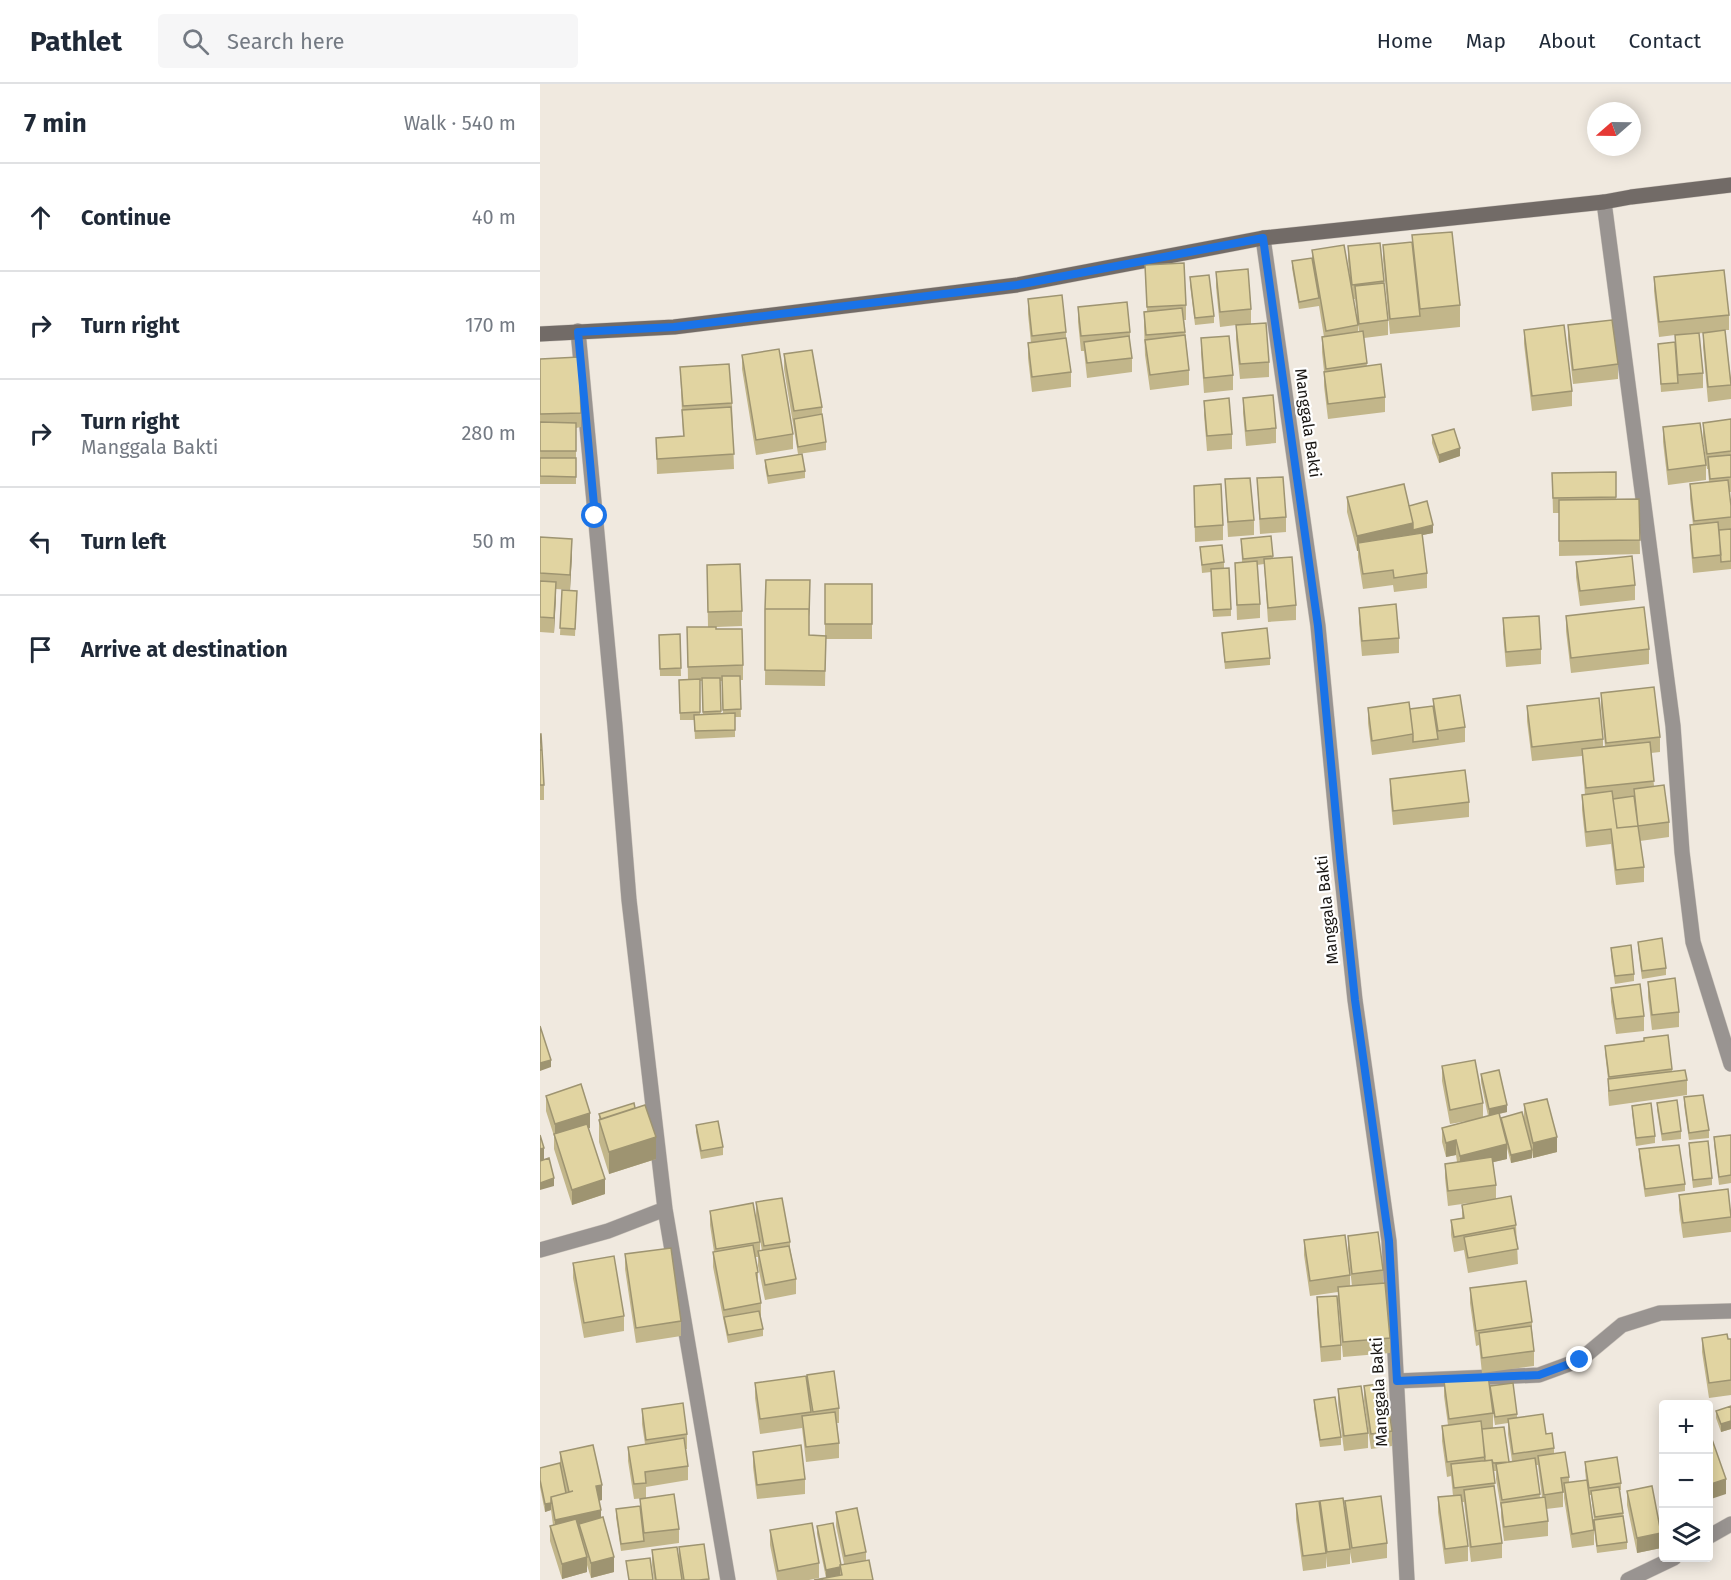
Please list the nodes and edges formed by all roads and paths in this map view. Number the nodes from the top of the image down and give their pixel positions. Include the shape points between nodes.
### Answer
1 (1731, 185) edge
2 (1604, 202) junction
3 (1263, 238) junction
4 (578, 332) junction
5 (540, 334) edge
6 (1731, 1064) edge
7 (665, 1209) junction
8 (540, 1250) edge
9 (1731, 1311) edge
10 (1397, 1381) junction
11 (1731, 1524) edge
12 (1713, 1535) edge
13 (1664, 1562) edge
14 (728, 1580) edge
15 (1407, 1580) edge
16 (1628, 1580) edge

1 - 2 street
2 - 3 street
2 - 6 street via 1673,726 1693,942
3 - 4 street via 1017,285 674,327
3 - 10 street, Manggala Bakti via 1318,626 1355,1000 1389,1241
4 - 5 street
4 - 7 street via 629,900
7 - 8 street via 608,1231
7 - 14 street
9 - 10 street via 1660,1313 1622,1325 1580,1360 1539,1375
10 - 15 street, Manggala Bakti
11 - 12 street
13 - 16 street

